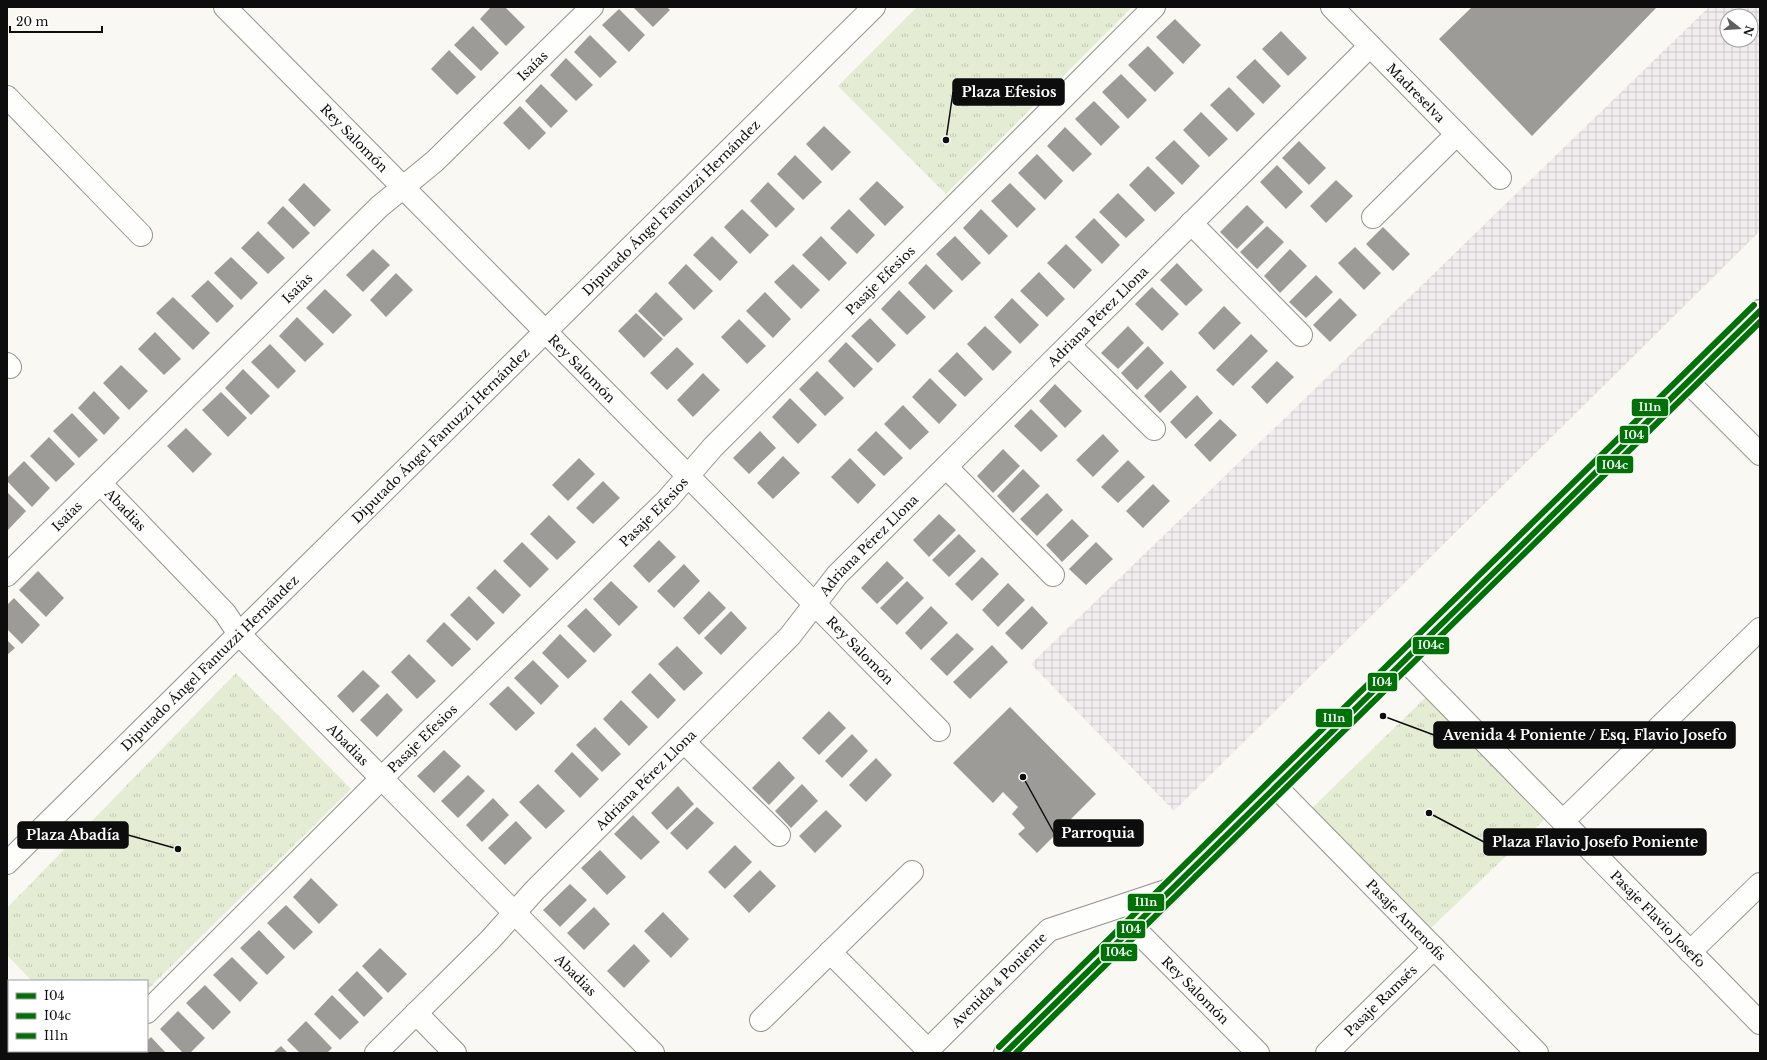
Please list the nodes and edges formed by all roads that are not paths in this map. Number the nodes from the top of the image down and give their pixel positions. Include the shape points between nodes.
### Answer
1 (225, 7) edge
2 (592, 7) edge
3 (874, 7) edge
4 (1154, 7) edge
5 (1332, 7) edge
6 (1370, 46) junction
7 (7, 97) edge
8 (1457, 134) junction
9 (1500, 178) dead end
10 (403, 188) junction
11 (1372, 217) dead end
12 (1191, 223) junction
13 (141, 234) dead end
14 (1760, 311) edge
15 (545, 332) junction
16 (1301, 335) dead end
17 (1069, 345) junction
18 (1688, 382) junction
19 (1154, 429) dead end
20 (1760, 454) edge
21 (946, 467) junction
22 (688, 476) junction
23 (100, 483) junction
24 (7, 575) edge
25 (1053, 575) dead end
26 (814, 604) junction
27 (1760, 629) edge
28 (239, 634) junction
29 (1405, 660) junction
30 (939, 730) dead end
31 (684, 742) junction
32 (382, 778) junction
33 (1276, 786) junction
34 (1563, 821) junction
35 (779, 835) dead end
36 (7, 863) edge
37 (912, 872) dead end
38 (1760, 884) edge
39 (1172, 889) junction
40 (514, 913) junction
41 (1133, 927) junction
42 (1434, 948) junction
43 (830, 952) junction
44 (1690, 952) junction
45 (148, 1011) edge
46 (416, 1013) junction
47 (761, 1020) dead end
48 (1760, 1024) edge
49 (927, 1051) edge
50 (376, 1053) edge
51 (456, 1053) edge
52 (653, 1053) edge
53 (1005, 1053) edge
54 (1258, 1053) edge
55 (1327, 1053) edge
56 (1537, 1053) edge

1 - 10 street, Rey Salomón
2 - 10 street, Isaías via 436,161
3 - 15 street, Diputado Ángel Fantuzzi Hernández
4 - 22 street, Pasaje Efesios
5 - 6 street, Madreselva
6 - 8 street, Madreselva
6 - 12 street, Adriana Pérez Llona
7 - 13 street
8 - 9 street, Madreselva
8 - 11 street
10 - 15 street, Rey Salomón
10 - 23 street, Isaías via 379,207
12 - 16 street
12 - 17 street, Adriana Pérez Llona
14 - 18 street, Avenida 4 Poniente
15 - 22 street, Rey Salomón
15 - 28 street, Diputado Ángel Fantuzzi Hernández
17 - 19 street
17 - 21 street, Adriana Pérez Llona
18 - 20 street
18 - 29 street, Avenida 4 Poniente
21 - 25 street
21 - 26 street, Adriana Pérez Llona via 837,574
22 - 26 street, Rey Salomón
22 - 32 street, Pasaje Efesios via 667,500
23 - 24 street, Isaías
23 - 28 street, Abadias via 225,613
26 - 30 street, Rey Salomón
26 - 31 street, Adriana Pérez Llona via 790,636
27 - 34 street
28 - 32 street, Abadias
28 - 36 street, Diputado Ángel Fantuzzi Hernández
29 - 33 street, Avenida 4 Poniente
29 - 34 street, Pasaje Flavio Josefo
31 - 35 street
31 - 40 street, Adriana Pérez Llona
32 - 40 street, Abadias
32 - 45 street, Pasaje Efesios
33 - 39 street, Avenida 4 Poniente
33 - 42 street, Pasaje Amenofis
34 - 44 street, Pasaje Flavio Josefo
37 - 43 street
38 - 44 street
39 - 41 street, Avenida 4 Poniente
39 - 49 street, Avenida 4 Poniente via 1049,930
40 - 46 street, Adriana Pérez Llona
40 - 52 street, Abadias
41 - 53 street, Avenida 4 Poniente
41 - 54 street, Rey Salomón
42 - 55 street, Pasaje Ramsés
42 - 56 street, Pasaje Amenofis
43 - 47 street
43 - 49 street
44 - 48 street, Pasaje Flavio Josefo
46 - 50 street, Adriana Pérez Llona
46 - 51 street

